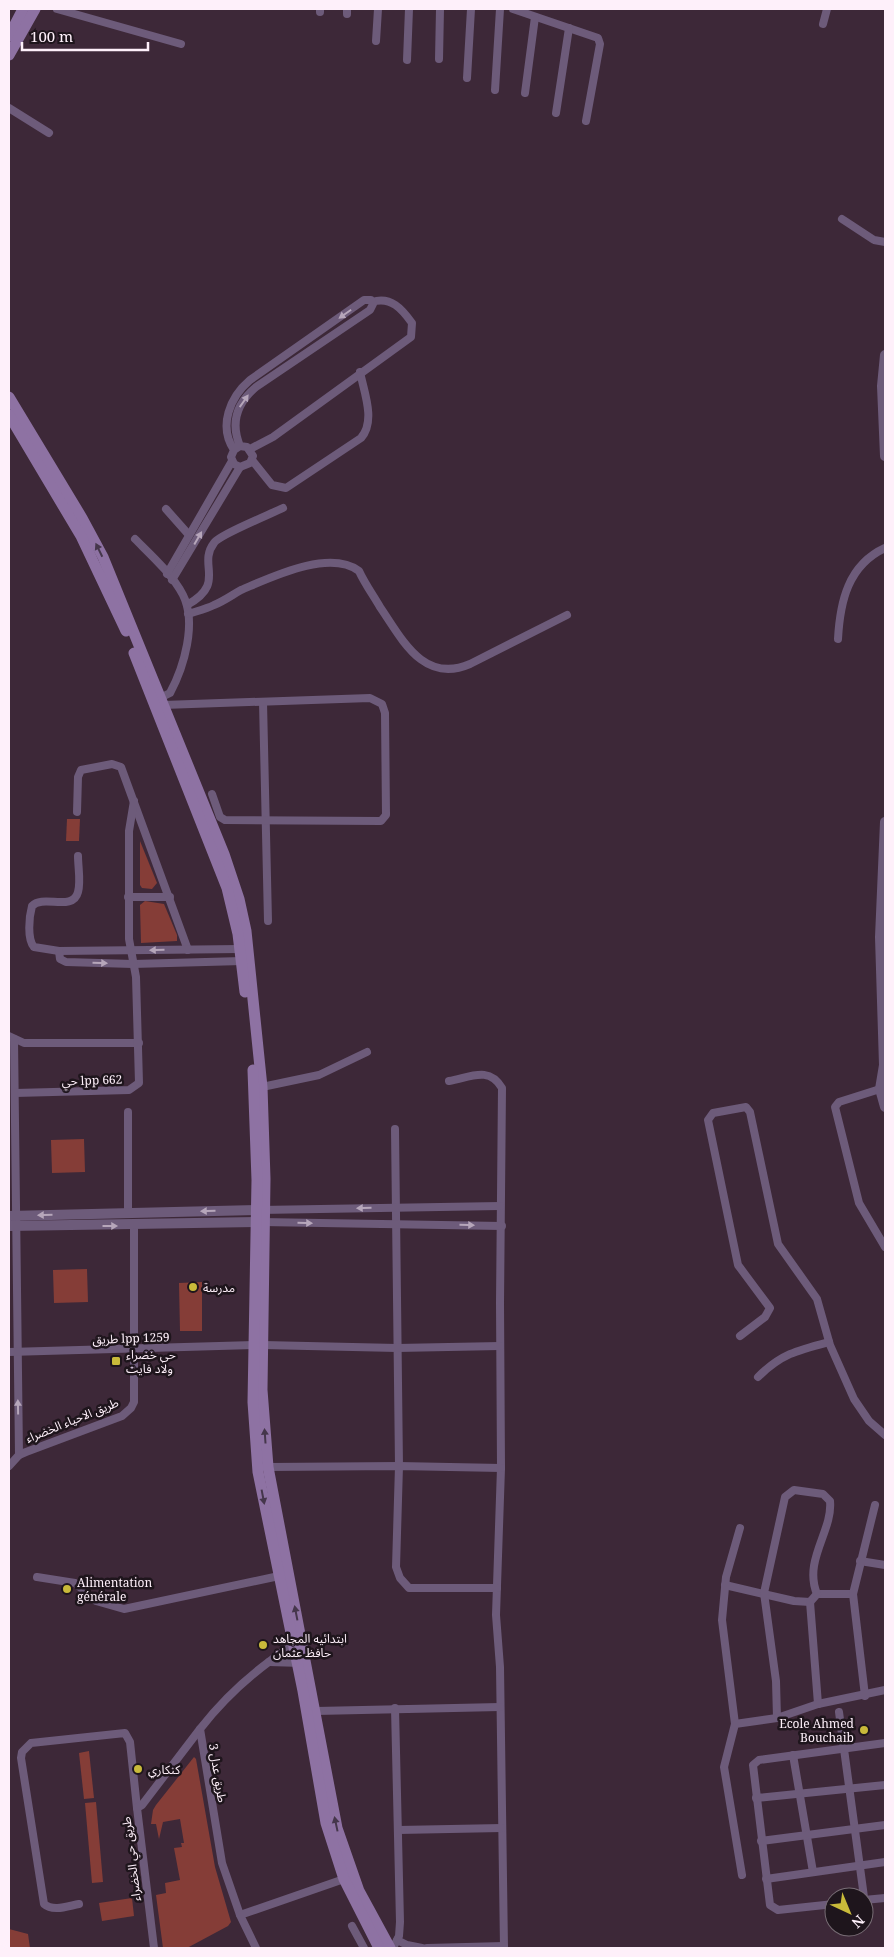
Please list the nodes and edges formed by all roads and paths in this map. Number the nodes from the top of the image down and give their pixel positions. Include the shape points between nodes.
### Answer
1 (23, 9) edge
2 (35, 9) edge
3 (57, 9) edge
4 (378, 9) edge
5 (409, 9) edge
6 (440, 9) edge
7 (471, 9) edge
8 (500, 9) edge
9 (513, 9) edge
10 (825, 9) edge
11 (535, 17) junction
12 (823, 24) dead end
13 (569, 28) junction
14 (9, 36) edge
15 (376, 41) dead end
16 (181, 44) dead end
17 (9, 55) edge
18 (439, 59) dead end
19 (407, 60) dead end
20 (467, 78) dead end
21 (495, 90) dead end
22 (525, 93) dead end
23 (9, 108) edge
24 (556, 113) dead end
25 (586, 121) dead end
26 (49, 133) dead end
27 (842, 219) dead end
28 (885, 242) edge
29 (372, 302) junction
30 (885, 355) edge
31 (360, 372) junction
32 (256, 376) junction
33 (261, 384) junction
34 (9, 397) edge
35 (9, 415) edge
36 (237, 448) junction
37 (250, 450) junction
38 (885, 451) edge
39 (232, 460) junction
40 (252, 460) junction
41 (240, 467) junction
42 (283, 508) dead end
43 (166, 509) dead end
44 (209, 510) junction
45 (189, 535) junction
46 (135, 539) dead end
47 (885, 548) edge
48 (170, 577) junction
49 (187, 605) junction
50 (188, 614) junction
51 (568, 615) dead end
52 (838, 639) dead end
53 (162, 702) junction
54 (262, 702) junction
55 (212, 794) dead end
56 (134, 801) junction
57 (77, 812) dead end
58 (265, 821) junction
59 (885, 822) edge
60 (78, 856) dead end
61 (883, 885) edge
62 (170, 896) junction
63 (128, 897) junction
64 (268, 921) dead end
65 (882, 946) edge
66 (240, 949) junction
67 (131, 950) junction
68 (188, 950) junction
69 (59, 951) junction
70 (242, 962) junction
71 (133, 964) junction
72 (11, 1037) edge
73 (139, 1043) junction
74 (367, 1052) dead end
75 (884, 1064) edge
76 (449, 1080) dead end
77 (262, 1087) junction
78 (880, 1089) junction
79 (15, 1093) junction
80 (885, 1105) edge
81 (128, 1112) dead end
82 (395, 1129) dead end
83 (500, 1206) junction
84 (395, 1208) junction
85 (128, 1213) junction
86 (261, 1216) junction
87 (13, 1221) edge
88 (395, 1224) junction
89 (134, 1226) junction
90 (502, 1226) junction
91 (885, 1247) edge
92 (740, 1336) dead end
93 (829, 1342) junction
94 (258, 1345) junction
95 (500, 1346) junction
96 (397, 1348) junction
97 (134, 1350) junction
98 (9, 1352) edge
99 (18, 1352) junction
100 (758, 1377) dead end
101 (885, 1435) edge
102 (19, 1455) junction
103 (9, 1466) edge
104 (399, 1466) junction
105 (268, 1467) junction
106 (501, 1468) junction
107 (875, 1505) dead end
108 (740, 1528) dead end
109 (860, 1561) junction
110 (885, 1566) edge
111 (279, 1576) junction
112 (37, 1577) dead end
113 (725, 1585) junction
114 (496, 1588) junction
115 (764, 1593) junction
116 (817, 1594) junction
117 (853, 1594) junction
118 (810, 1602) junction
119 (298, 1645) junction
120 (269, 1662) junction
121 (302, 1663) junction
122 (885, 1690) edge
123 (865, 1696) junction
124 (818, 1704) junction
125 (500, 1707) junction
126 (394, 1708) junction
127 (316, 1711) junction
128 (838, 1712) dead end
129 (777, 1718) junction
130 (735, 1724) junction
131 (200, 1729) junction
132 (885, 1743) edge
133 (843, 1749) junction
134 (793, 1755) junction
135 (885, 1785) edge
136 (848, 1789) junction
137 (800, 1795) junction
138 (756, 1798) junction
139 (136, 1808) junction
140 (885, 1825) edge
141 (502, 1828) junction
142 (398, 1830) junction
143 (855, 1830) junction
144 (805, 1836) junction
145 (761, 1841) junction
146 (885, 1862) edge
147 (860, 1866) junction
148 (813, 1872) junction
149 (742, 1875) dead end
150 (344, 1879) junction
151 (766, 1879) junction
152 (863, 1887) edge
153 (79, 1904) dead end
154 (824, 1905) edge
155 (240, 1915) junction
156 (352, 1926) dead end
157 (393, 1945) edge
158 (504, 1947) edge
159 (154, 1948) edge
160 (256, 1948) edge
161 (364, 1948) edge
162 (379, 1948) edge
163 (422, 1948) edge
164 (427, 1948) edge

1 - 14 main road
2 - 17 main road
3 - 16 street
4 - 15 street
5 - 19 street
6 - 18 street
7 - 20 street
8 - 21 street
9 - 11 street
10 - 12 street
11 - 13 street
11 - 22 street
13 - 24 street
13 - 25 street via 595,35 600,41
23 - 26 street
27 - 28 street via 874,240
29 - 31 street via 384,300 395,304 412,323 413,332 408,341
29 -> 32 street via 364,300
29 - 33 street via 370,310
30 - 38 street via 882,386
31 - 37 street via 273,437
31 - 40 street via 368,421 361,438 286,488 272,485
32 - 33 street
32 - 36 street via 240,390 228,413 227,433
36 -> 33 street via 236,415 246,397
53 -> 34 main road via 93,538
35 - 66 main road via 67,512 114,603 222,873 232,903
36 - 37 street
36 - 39 street
37 - 40 street
39 - 41 street
39 - 44 street
40 - 41 street via 248,466
41 - 44 street
42 - 49 street via 227,533 213,543 207,590
43 - 45 street
44 - 45 street
48 -> 44 street
45 - 48 street
46 - 48 street
47 - 52 street via 856,572 843,595
48 - 49 street
49 - 50 street
50 - 51 street via 285,572 322,562 350,564 359,571 395,633 409,650 424,661 449,669 470,664
50 - 53 street via 181,666 170,693
53 - 54 street
53 - 77 main road via 224,854 239,900 248,947
54 - 58 street
54 - 58 street via 374,699 382,704 385,713 386,815 383,820
55 - 58 street via 220,817 225,820
56 - 57 street via 119,765 84,768 78,777
56 - 62 street
56 - 63 street, حي lpp 662 via 129,831
58 - 64 street
59 - 61 street
60 - 69 street via 75,898 68,902 38,901 31,909 32,944 38,949
61 - 65 street
62 - 63 street
62 - 68 street
63 - 67 street, حي lpp 662
65 - 75 street
66 - 68 street
66 - 70 main road
68 -> 67 street
67 - 69 street
67 - 71 street, حي lpp 662
69 -> 71 street via 64,962
70 - 71 street
70 - 86 main road via 253,1071
71 - 73 street, حي lpp 662
72 - 73 street via 24,1043
72 - 79 street, طريق الاحياء الخضراء
73 - 79 street, حي lpp 662 via 140,1078 133,1089
74 - 77 street via 319,1075
75 - 78 street
76 - 83 street via 488,1074 496,1078 502,1088
77 - 86 main road
78 - 80 street
78 - 91 street via 840,1102 835,1108 859,1203
79 - 87 street, طريق الاحياء الخضراء
81 - 85 street
82 - 84 street
83 - 84 street
83 - 90 street
84 -> 86 street
84 - 88 street
86 -> 85 street
85 -> 87 street
86 -> 88 street
86 - 89 street
86 - 94 main road
87 -> 89 street
87 - 99 street, طريق الاحياء الخضراء
88 -> 90 street
88 - 96 street
89 - 97 street, طريق الاحياء الخضراء
90 - 95 street
92 - 93 street via 765,1317 770,1308 738,1265 708,1120 713,1113 746,1107 750,1112 778,1244 817,1299
93 - 100 street via 782,1357
93 - 101 street via 861,1412
94 - 96 street, طريق lpp 1259
94 - 97 street, طريق lpp 1259
105 -> 94 main road
94 -> 111 main road via 253,1402 256,1449
95 - 96 street, طريق lpp 1259
95 - 106 street
96 - 104 street
97 - 99 street, طريق lpp 1259
97 - 102 street, طريق الاحياء الخضراء via 134,1402 127,1412
98 - 99 street, طريق lpp 1259
102 -> 99 street, طريق الاحياء الخضراء
102 - 103 street, طريق الاحياء الخضراء
104 - 105 street
104 - 106 street
104 - 114 street via 396,1567 400,1578 409,1588
119 -> 105 main road
106 - 114 street
107 - 109 street
108 - 113 street
109 - 110 street
109 - 117 street
111 - 112 street via 124,1609 96,1601 75,1582
111 - 119 main road
113 - 115 street
113 - 130 street via 722,1620
114 - 125 street
115 - 116 street via 786,1497 794,1490 823,1494 830,1501 813,1570
115 - 118 street
115 - 129 street via 776,1681
116 - 117 street
116 - 118 street
117 - 123 street
118 - 124 street
119 - 120 street, طريق عدل 3
119 - 121 main road
120 - 121 street
120 - 131 street, طريق عدل 3 via 240,1683
121 - 127 main road
121 - 150 main road via 326,1823
122 - 123 street
123 - 124 street
124 - 129 street
125 - 126 street
125 - 141 street
126 - 127 street
126 - 142 street
157 -> 127 main road via 358,1891 341,1844
128 - 133 street
129 - 130 street
130 - 149 street via 724,1767
131 - 139 street, طريق حي الخضراء via 142,1805
131 - 155 street, طريق عدل 3 via 222,1863
132 - 133 street
133 - 134 street
133 - 136 street
134 - 137 street
134 - 138 street via 754,1762
135 - 136 street
136 - 137 street
136 - 143 street
137 - 138 street
137 - 144 street
138 - 145 street
139 - 153 street via 130,1742 125,1733 31,1743 22,1752 44,1904 48,1908
139 - 159 street, طريق حي الخضراء
140 - 143 street
141 - 142 street
141 - 158 street
142 - 157 street via 400,1922
143 - 144 street
143 - 147 street
144 - 145 street
144 - 148 street
145 - 151 street
146 - 147 street
147 - 148 street
147 - 152 street
148 - 151 street
150 - 155 street
150 - 162 main road
151 - 154 street via 769,1903 776,1910
155 - 160 street, طريق عدل 3
156 - 161 street
157 - 163 street
158 - 164 street

